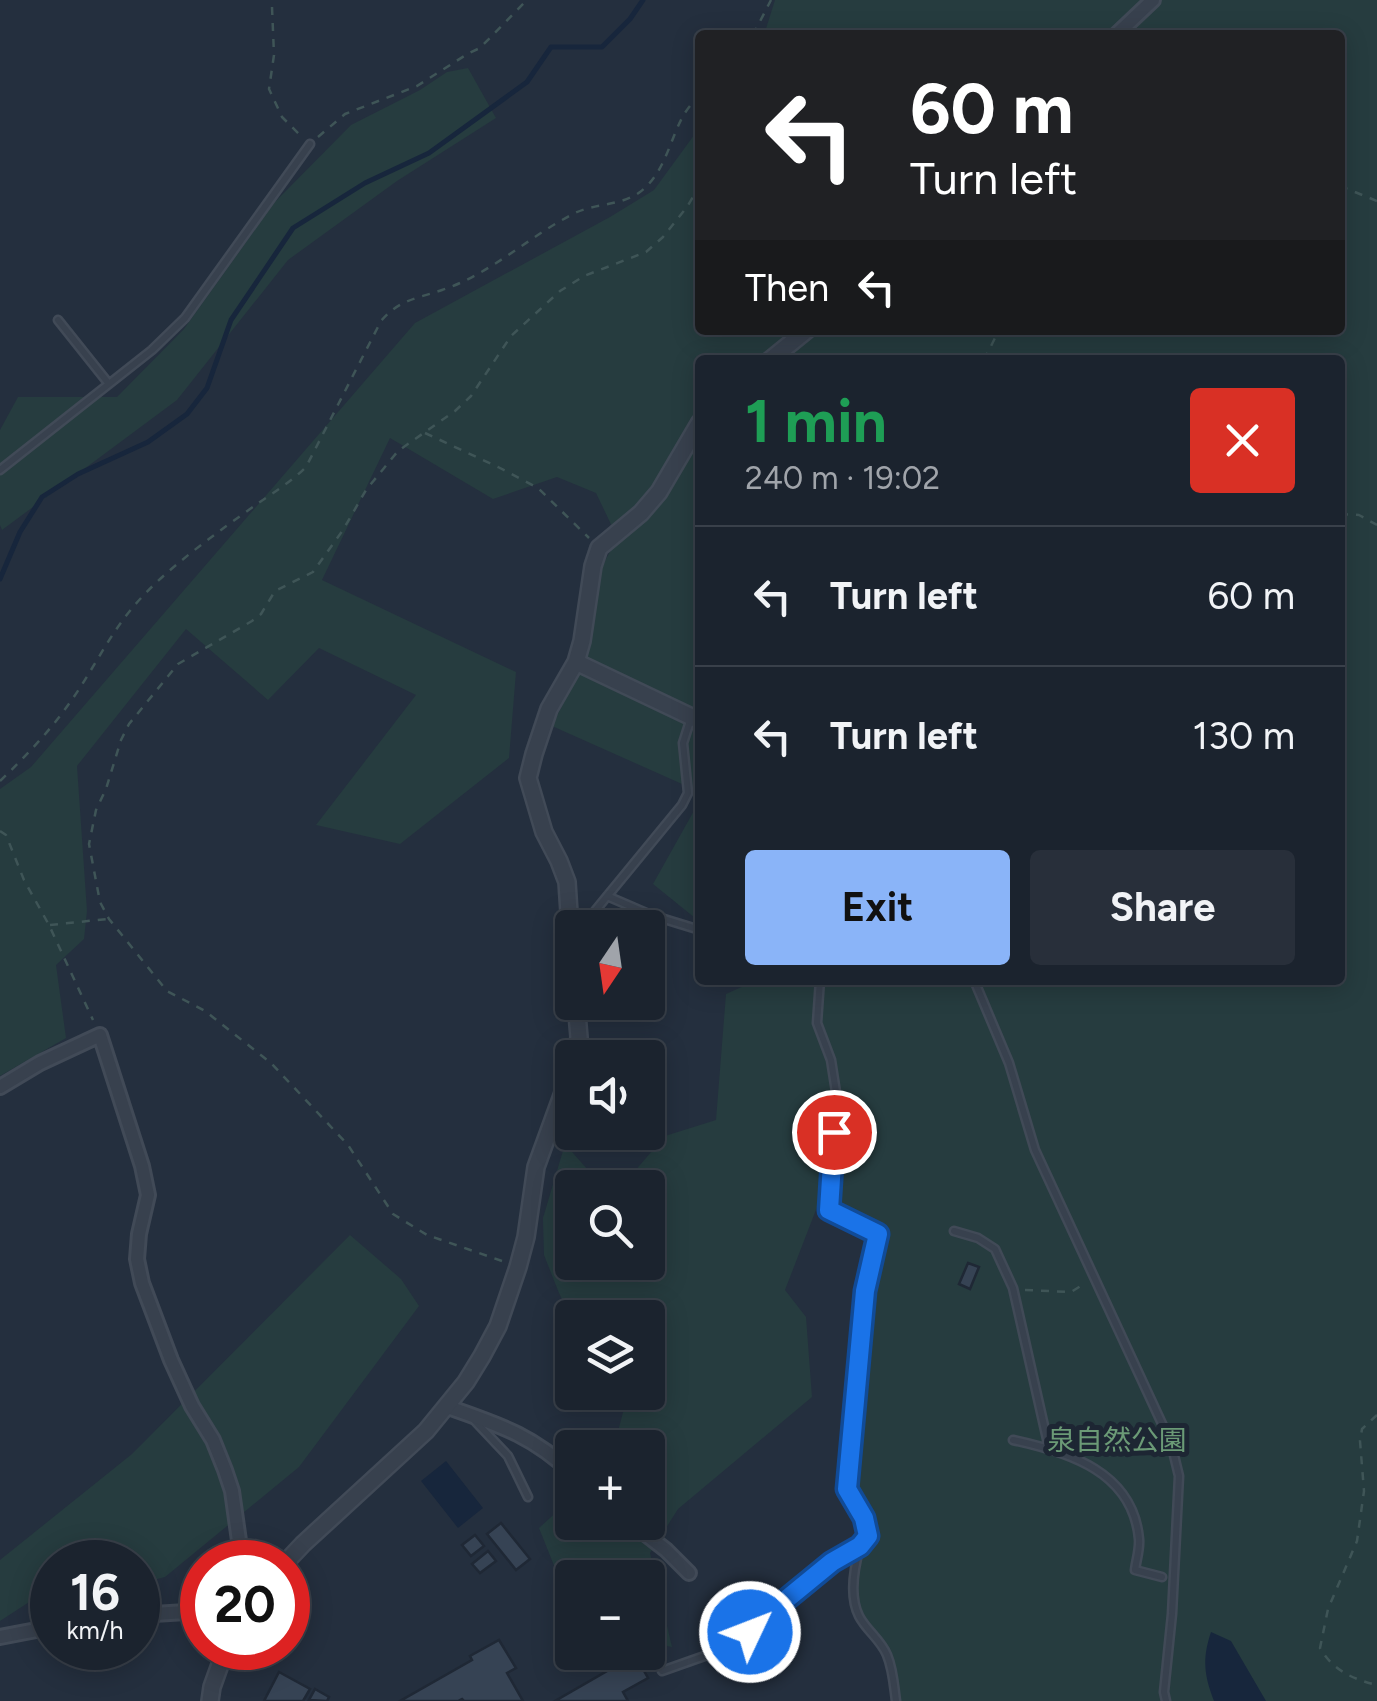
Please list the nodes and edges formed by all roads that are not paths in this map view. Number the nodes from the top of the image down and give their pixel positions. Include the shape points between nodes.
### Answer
1 (1154, 0) edge
2 (1121, 30) edge
3 (310, 144) road end
4 (58, 320) dead end
5 (801, 335) edge
6 (776, 355) edge
7 (109, 384) junction
8 (695, 431) edge
9 (0, 470) edge
10 (576, 662) junction
11 (695, 719) edge
12 (695, 721) edge
13 (607, 896) junction
14 (571, 910) edge
15 (596, 910) edge
16 (695, 929) edge
17 (820, 985) edge
18 (976, 985) edge
19 (0, 1087) edge
20 (555, 1115) edge
21 (954, 1232) dead end
22 (448, 1407) junction
23 (468, 1414) junction
24 (1013, 1440) dead end
25 (1050, 1448) junction
26 (555, 1457) edge
27 (528, 1497) dead end
28 (239, 1540) edge
29 (306, 1540) edge
30 (653, 1540) edge
31 (860, 1546) junction
32 (688, 1573) dead end
33 (1162, 1578) dead end
34 (30, 1632) edge
35 (0, 1638) edge
36 (218, 1670) edge
37 (662, 1671) dead end
38 (210, 1701) edge
39 (896, 1701) edge
40 (1166, 1701) edge

1 - 2 street
3 - 7 lane via 185,318
4 - 7 lane
5 - 6 street
7 - 9 lane
8 - 10 street via 660,492 599,548
10 - 11 street
10 - 14 street via 550,708 528,778
12 - 13 lane via 684,743 688,792 682,805
13 - 15 lane
13 - 16 lane
17 - 31 lane via 817,1022 836,1092 829,1210 878,1234 865,1291 847,1489 868,1528
18 - 40 lane via 1035,1150 1171,1443 1179,1476
19 - 28 street via 100,1035 148,1194 137,1259 142,1283 192,1406 214,1440 232,1491
20 - 22 street via 498,1326
21 - 25 lane via 994,1249 1014,1288
22 - 23 street
22 - 29 street
23 - 26 street via 522,1434
23 - 27 lane via 508,1456
24 - 25 lane
25 - 33 lane via 1112,1482 1131,1508 1139,1540 1135,1570
30 - 32 street
31 - 37 lane via 730,1648
31 - 39 lane via 853,1570 856,1606 886,1652
34 - 35 street
36 - 38 street

